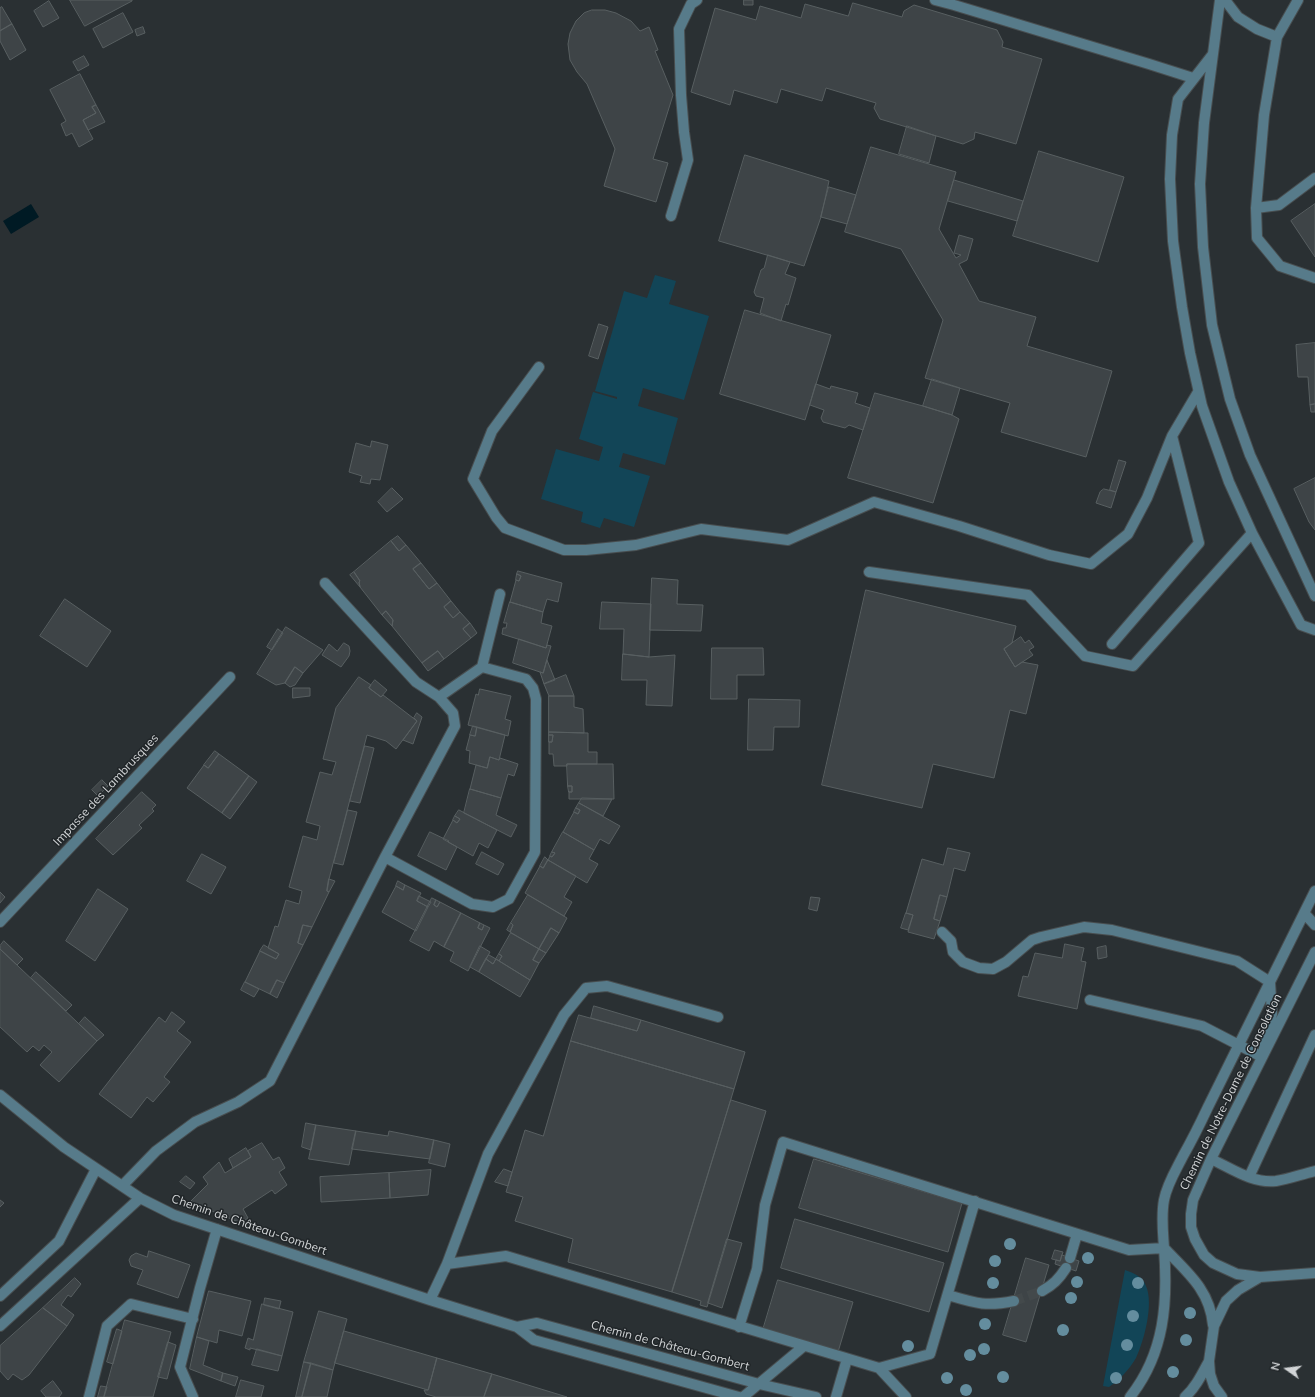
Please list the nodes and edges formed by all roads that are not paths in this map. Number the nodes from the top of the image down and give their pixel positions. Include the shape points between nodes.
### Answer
1 (697, 0) edge
2 (935, 0) edge
3 (1220, 0) edge
4 (1225, 0) edge
5 (1298, 0) edge
6 (1277, 37) junction
7 (1213, 54) junction
8 (1193, 78) junction
9 (1315, 178) edge
10 (1256, 208) junction
11 (671, 216) dead end
12 (1315, 278) edge
13 (539, 367) dead end
14 (1198, 392) junction
15 (1172, 436) junction
16 (1252, 533) junction
17 (869, 572) dead end
18 (325, 583) dead end
19 (500, 594) dead end
20 (1315, 596) edge
21 (1315, 630) edge
22 (1112, 644) dead end
23 (482, 667) junction
24 (230, 677) dead end
25 (439, 697) junction
26 (384, 857) junction
27 (1315, 890) edge
28 (1304, 913) junction
29 (0, 922) edge
30 (1315, 925) edge
31 (942, 932) dead end
32 (1315, 952) edge
33 (1270, 982) junction
34 (1090, 1000) dead end
35 (718, 1016) dead end
36 (1315, 1035) edge
37 (1239, 1045) junction
38 (1262, 1057) junction
39 (0, 1095) edge
40 (1211, 1159) junction
41 (96, 1169) junction
42 (1315, 1171) edge
43 (1249, 1177) junction
44 (122, 1186) junction
45 (140, 1198) junction
46 (975, 1201) junction
47 (217, 1229) junction
48 (1077, 1234) junction
49 (1164, 1248) junction
50 (1070, 1258) dead end
51 (447, 1264) junction
52 (1066, 1268) dead end
53 (1315, 1273) edge
54 (1260, 1277) junction
55 (1042, 1290) tunnel mouth
56 (948, 1295) junction
57 (0, 1296) edge
58 (430, 1300) junction
59 (1014, 1301) tunnel mouth
60 (193, 1319) junction
61 (0, 1326) edge
62 (1214, 1326) junction
63 (517, 1327) junction
64 (739, 1327) junction
65 (804, 1346) junction
66 (847, 1359) junction
67 (1209, 1361) junction
68 (879, 1368) junction
69 (759, 1384) junction
70 (787, 1394) edge
71 (88, 1397) edge
72 (193, 1397) edge
73 (739, 1397) edge
74 (743, 1397) edge
75 (816, 1397) edge
76 (836, 1397) edge
77 (906, 1397) edge
78 (1130, 1397) edge
79 (1185, 1397) edge
80 (1222, 1397) edge

1 - 11 street via 691,4 679,29 681,95 688,160
2 - 8 street
3 - 7 street
4 - 6 street via 1238,17 1257,29
5 - 6 street
6 - 10 street via 1264,115
7 - 8 street
7 - 20 street via 1204,123 1200,184 1203,247 1212,325 1230,400 1250,455
8 - 14 street via 1178,99 1172,135 1170,179 1173,241
9 - 10 street via 1279,205
10 - 12 street via 1257,238 1280,266
13 - 15 street via 492,431 473,479 505,528 564,550 636,545 701,529 788,540 874,502 1049,555 1091,564 1128,534 1147,498
14 - 15 street
14 - 16 street via 1229,482
15 - 22 street via 1200,544
16 - 17 street via 1133,666 1084,656 1028,595
16 - 21 street via 1301,625
18 - 25 street via 416,682
19 - 23 street
23 - 25 street
23 - 26 street via 526,679 533,688 536,699 535,852 509,899 493,907 472,904
24 - 29 street, Impasse des Lambrusques
25 - 26 street via 453,713 455,726
26 - 44 street via 270,1081 238,1102 195,1122 156,1151
27 - 28 street, Chemin de Notre-Dame de Consolation
28 - 30 street
28 - 33 street, Chemin de Notre-Dame de Consolation
31 - 33 street via 951,941 953,952 963,962 979,968 993,969 1006,962 1032,940 1084,927 1112,930 1237,961
32 - 38 street, Chemin de Notre-Dame de Consolation
33 - 37 street, Chemin de Notre-Dame de Consolation
33 - 38 street via 1272,1014
34 - 37 street via 1202,1026
35 - 51 street via 607,986 586,988 564,1015 488,1154
36 - 43 street
37 - 38 street
37 - 49 street, Chemin de Notre-Dame de Consolation via 1164,1199
38 - 40 street, Chemin de Notre-Dame de Consolation
39 - 41 street, Chemin de Château-Gombert via 64,1147
40 - 43 street
40 - 54 street, Chemin de Notre-Dame de Consolation via 1193,1200 1191,1220 1194,1239 1204,1255 1213,1263 1237,1274
41 - 44 street, Chemin de Château-Gombert
41 - 57 street via 59,1241
42 - 43 street via 1275,1181
44 - 45 street, Chemin de Château-Gombert
45 - 47 street, Chemin de Château-Gombert via 174,1215
45 - 61 street
46 - 48 street
46 - 56 street
46 - 64 street via 783,1142 765,1205 757,1269
47 - 58 street, Chemin de Château-Gombert
47 - 60 street
48 - 49 street via 1129,1250
48 - 50 street
49 - 62 street via 1197,1282 1208,1301
49 - 78 street, Chemin de Notre-Dame de Consolation via 1166,1299 1160,1336 1144,1378
51 - 58 street
51 - 64 street via 506,1256
52 - 55 street via 1053,1285
53 - 54 street
54 - 62 street via 1238,1290 1226,1301
56 - 59 street via 978,1304
56 - 68 street via 930,1354
58 - 63 street, Chemin de Château-Gombert
60 - 71 street via 130,1304 107,1326
60 - 72 street via 180,1367
62 - 67 street
63 - 69 street, Chemin de Château-Gombert via 537,1323
63 - 73 street, Chemin de Château-Gombert via 534,1340
64 - 65 street
65 - 66 street
65 - 69 street
66 - 68 street
66 - 76 street
67 - 79 street
67 - 80 street via 1214,1386
68 - 77 street
69 - 70 street, Chemin de Château-Gombert
69 - 74 street
70 - 75 street, Chemin de Château-Gombert

